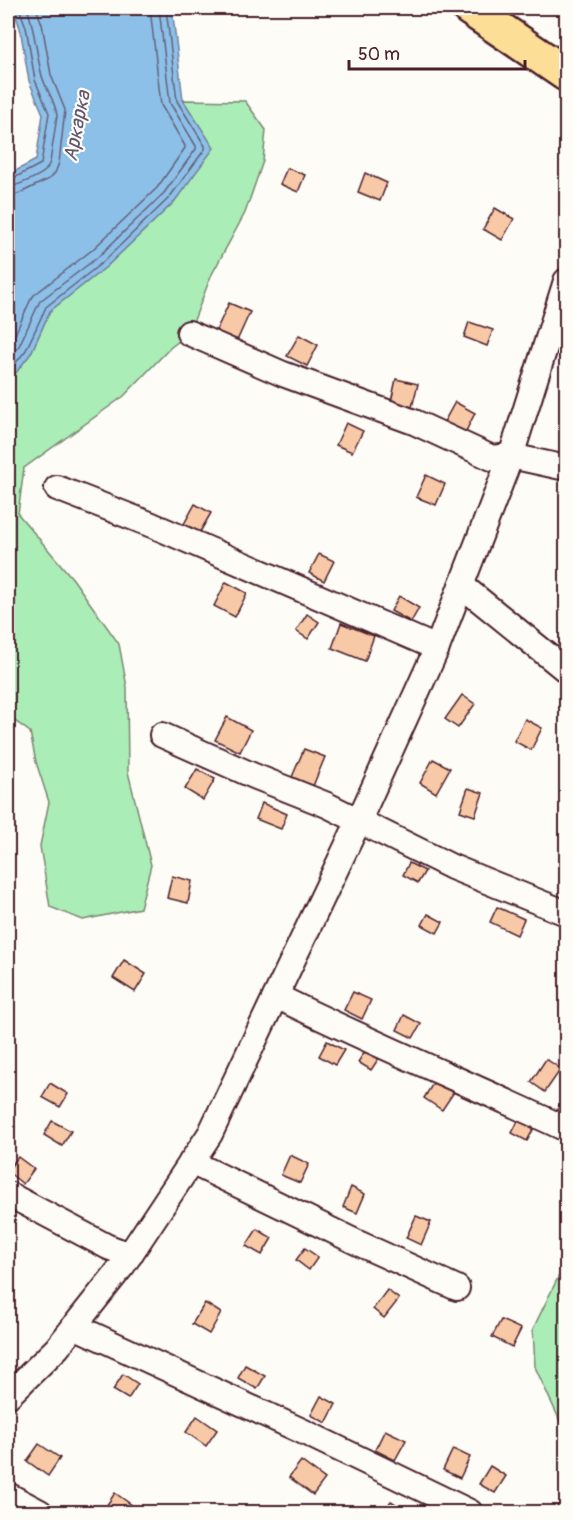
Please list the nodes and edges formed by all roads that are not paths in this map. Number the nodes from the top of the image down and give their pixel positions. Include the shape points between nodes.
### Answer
1 (469, 8) edge
2 (567, 74) edge
3 (567, 281) edge
4 (189, 333) dead end
5 (511, 456) junction
6 (567, 468) edge
7 (57, 488) dead end
8 (461, 585) junction
9 (436, 648) junction
10 (567, 670) edge
11 (162, 735) dead end
12 (359, 820) junction
13 (567, 913) edge
14 (276, 996) junction
15 (567, 1129) edge
16 (191, 1162) junction
17 (8, 1194) edge
18 (130, 1255) junction
19 (457, 1288) dead end
20 (74, 1326) junction
21 (8, 1396) edge
22 (8, 1495) edge
23 (40, 1512) edge
24 (470, 1512) edge

1 - 2 main road
3 - 5 street
4 - 5 street via 283,374 414,422 492,458
5 - 6 street
5 - 8 street
7 - 9 street
8 - 9 street
8 - 10 street
9 - 12 street
11 - 12 street
12 - 13 street via 452,867
12 - 14 street
14 - 15 street
14 - 16 street via 210,1134
16 - 18 street
16 - 19 street
17 - 18 street
18 - 20 street
20 - 21 street
20 - 24 street
22 - 23 street

